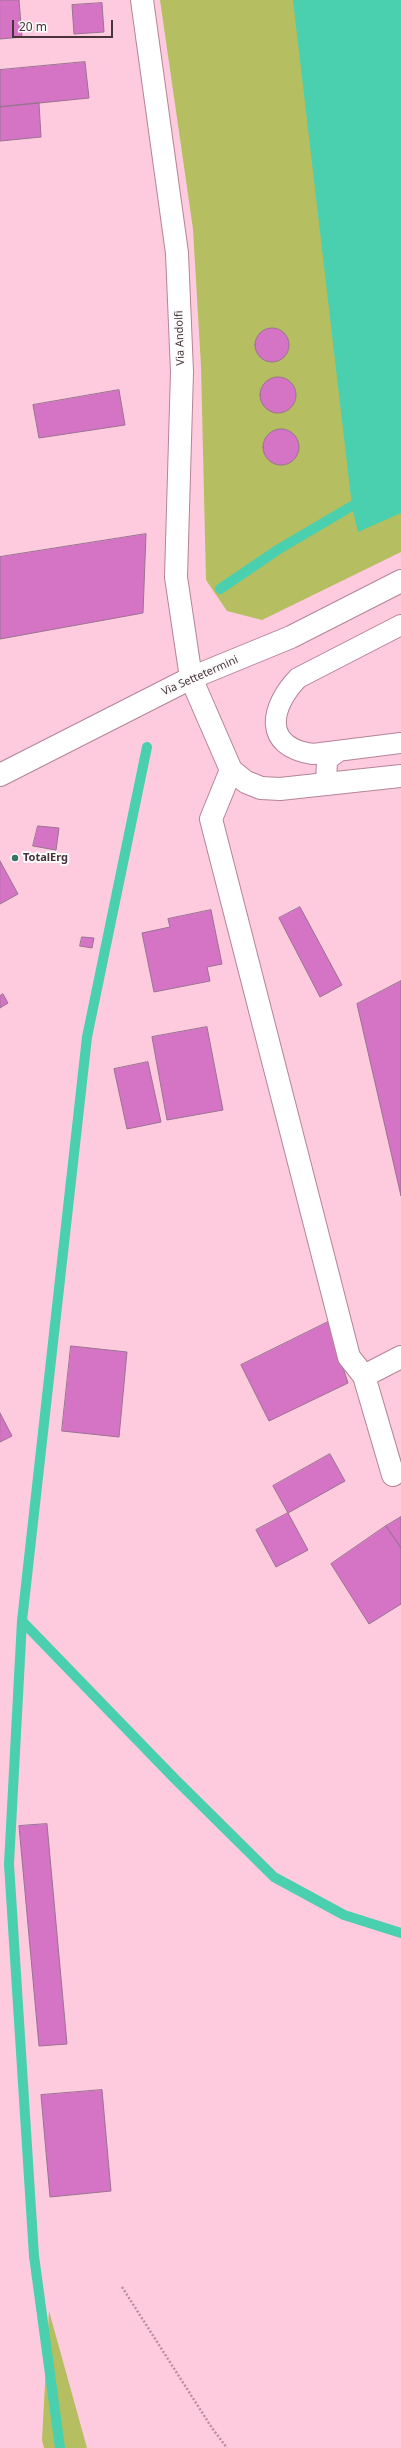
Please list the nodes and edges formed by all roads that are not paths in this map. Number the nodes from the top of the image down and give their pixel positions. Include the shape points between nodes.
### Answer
1 (142, 0) edge
2 (401, 581) edge
3 (401, 625) edge
4 (191, 678) junction
5 (401, 743) edge
6 (339, 751) junction
7 (231, 770) junction
8 (0, 775) edge
9 (401, 776) edge
10 (326, 785) junction
11 (401, 1357) edge
12 (364, 1376) junction
13 (393, 1475) dead end

1 - 4 street, Via Andolfi via 177,253 182,372 176,577
2 - 4 street, Via Settetermini via 291,636
3 - 6 lane via 298,678 286,690 278,705 274,719 278,734 286,743 299,752 313,754
4 - 7 street, Via Andolfi
4 - 8 street, Via Settetermini
5 - 6 lane
6 - 10 lane via 327,760
7 - 10 street via 246,782 261,788
7 - 12 street via 211,819 349,1357
9 - 10 street
11 - 12 street
12 - 13 street

